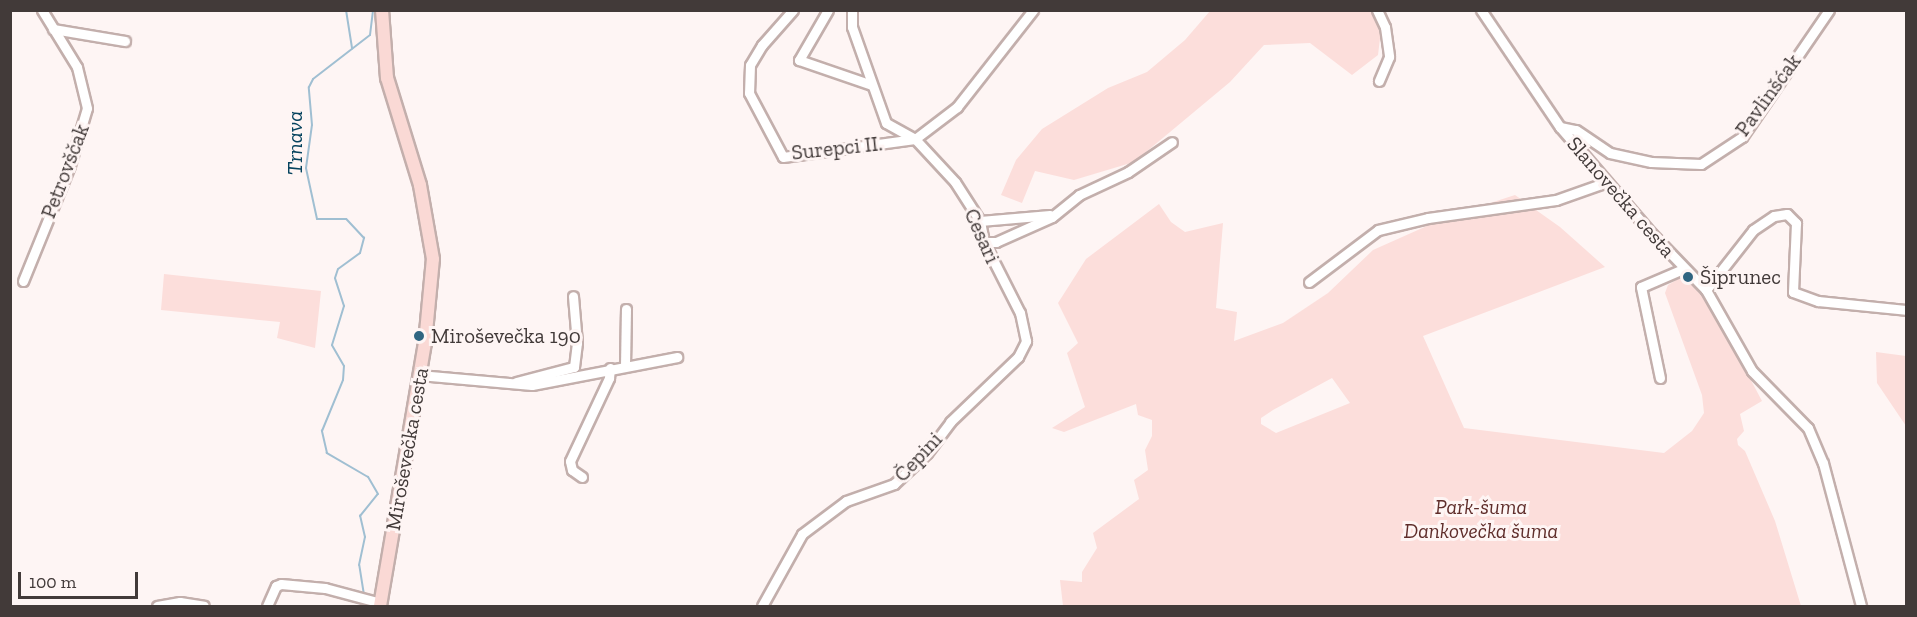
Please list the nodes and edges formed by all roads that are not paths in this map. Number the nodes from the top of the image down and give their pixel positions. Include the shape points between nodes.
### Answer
1 (42, 10) edge
2 (382, 10) edge
3 (793, 10) edge
4 (828, 10) edge
5 (852, 10) edge
6 (1033, 10) edge
7 (1377, 10) edge
8 (1481, 10) edge
9 (1829, 10) edge
10 (53, 29) junction
11 (124, 41) dead end
12 (1379, 81) dead end
13 (872, 85) junction
14 (1560, 127) junction
15 (915, 139) junction
16 (1172, 142) dead end
17 (1607, 182) junction
18 (1055, 214) junction
19 (980, 221) junction
20 (984, 242) junction
21 (1683, 268) junction
22 (22, 281) dead end
23 (1309, 282) dead end
24 (1706, 290) junction
25 (573, 296) dead end
26 (626, 309) dead end
27 (1906, 310) edge
28 (1024, 347) joint
29 (677, 357) dead end
30 (625, 366) junction
31 (610, 368) junction
32 (419, 375) junction
33 (1660, 378) dead end
34 (516, 382) junction
35 (582, 477) dead end
36 (380, 605) edge
37 (157, 606) edge
38 (199, 606) edge
39 (267, 606) edge
40 (762, 606) edge
41 (1861, 606) edge

1 - 10 street, Petrovščak
2 - 32 main road, Miroševečka cesta via 387,78 420,185 433,259
3 - 15 street, Surepci II. via 750,65 749,93 783,157
4 - 13 street via 798,60
5 - 13 street, Cesari via 852,27
6 - 15 street via 957,107
7 - 12 street via 1385,27 1389,57
8 - 14 street, Slanovečka cesta
9 - 14 street, Pavlinšćak via 1742,137 1701,164 1651,162 1610,153 1576,130
10 - 11 street
10 - 22 street, Petrovščak via 77,67 87,108 70,165
13 - 15 street, Cesari via 886,123
14 - 17 street, Slanovečka cesta
15 - 19 street, Cesari via 955,182
16 - 18 street via 1128,172 1079,195
17 - 21 street, Slanovečka cesta
17 - 23 street via 1556,200 1428,218 1378,230
18 - 19 street
18 - 20 street via 1017,234
19 - 20 street, Cesari
20 - 28 street, Cesari via 1020,314
21 - 24 street, Slanovečka cesta
21 - 33 street via 1641,287
24 - 27 street via 1753,230 1774,216 1787,214 1796,223 1793,292 1818,302
24 - 41 street, Slanovečka cesta via 1752,371 1799,416 1815,441
25 - 34 street via 577,344 574,367
26 - 30 street
28 - 40 street, Čepini via 894,484 846,501 802,534
29 - 30 street
30 - 31 street
31 - 34 street via 532,385
31 - 35 street via 609,378 570,461 572,470
32 - 34 street
32 - 36 main road, Miroševečka cesta
36 - 39 street via 364,597 281,584 276,586
37 - 38 street via 180,602

